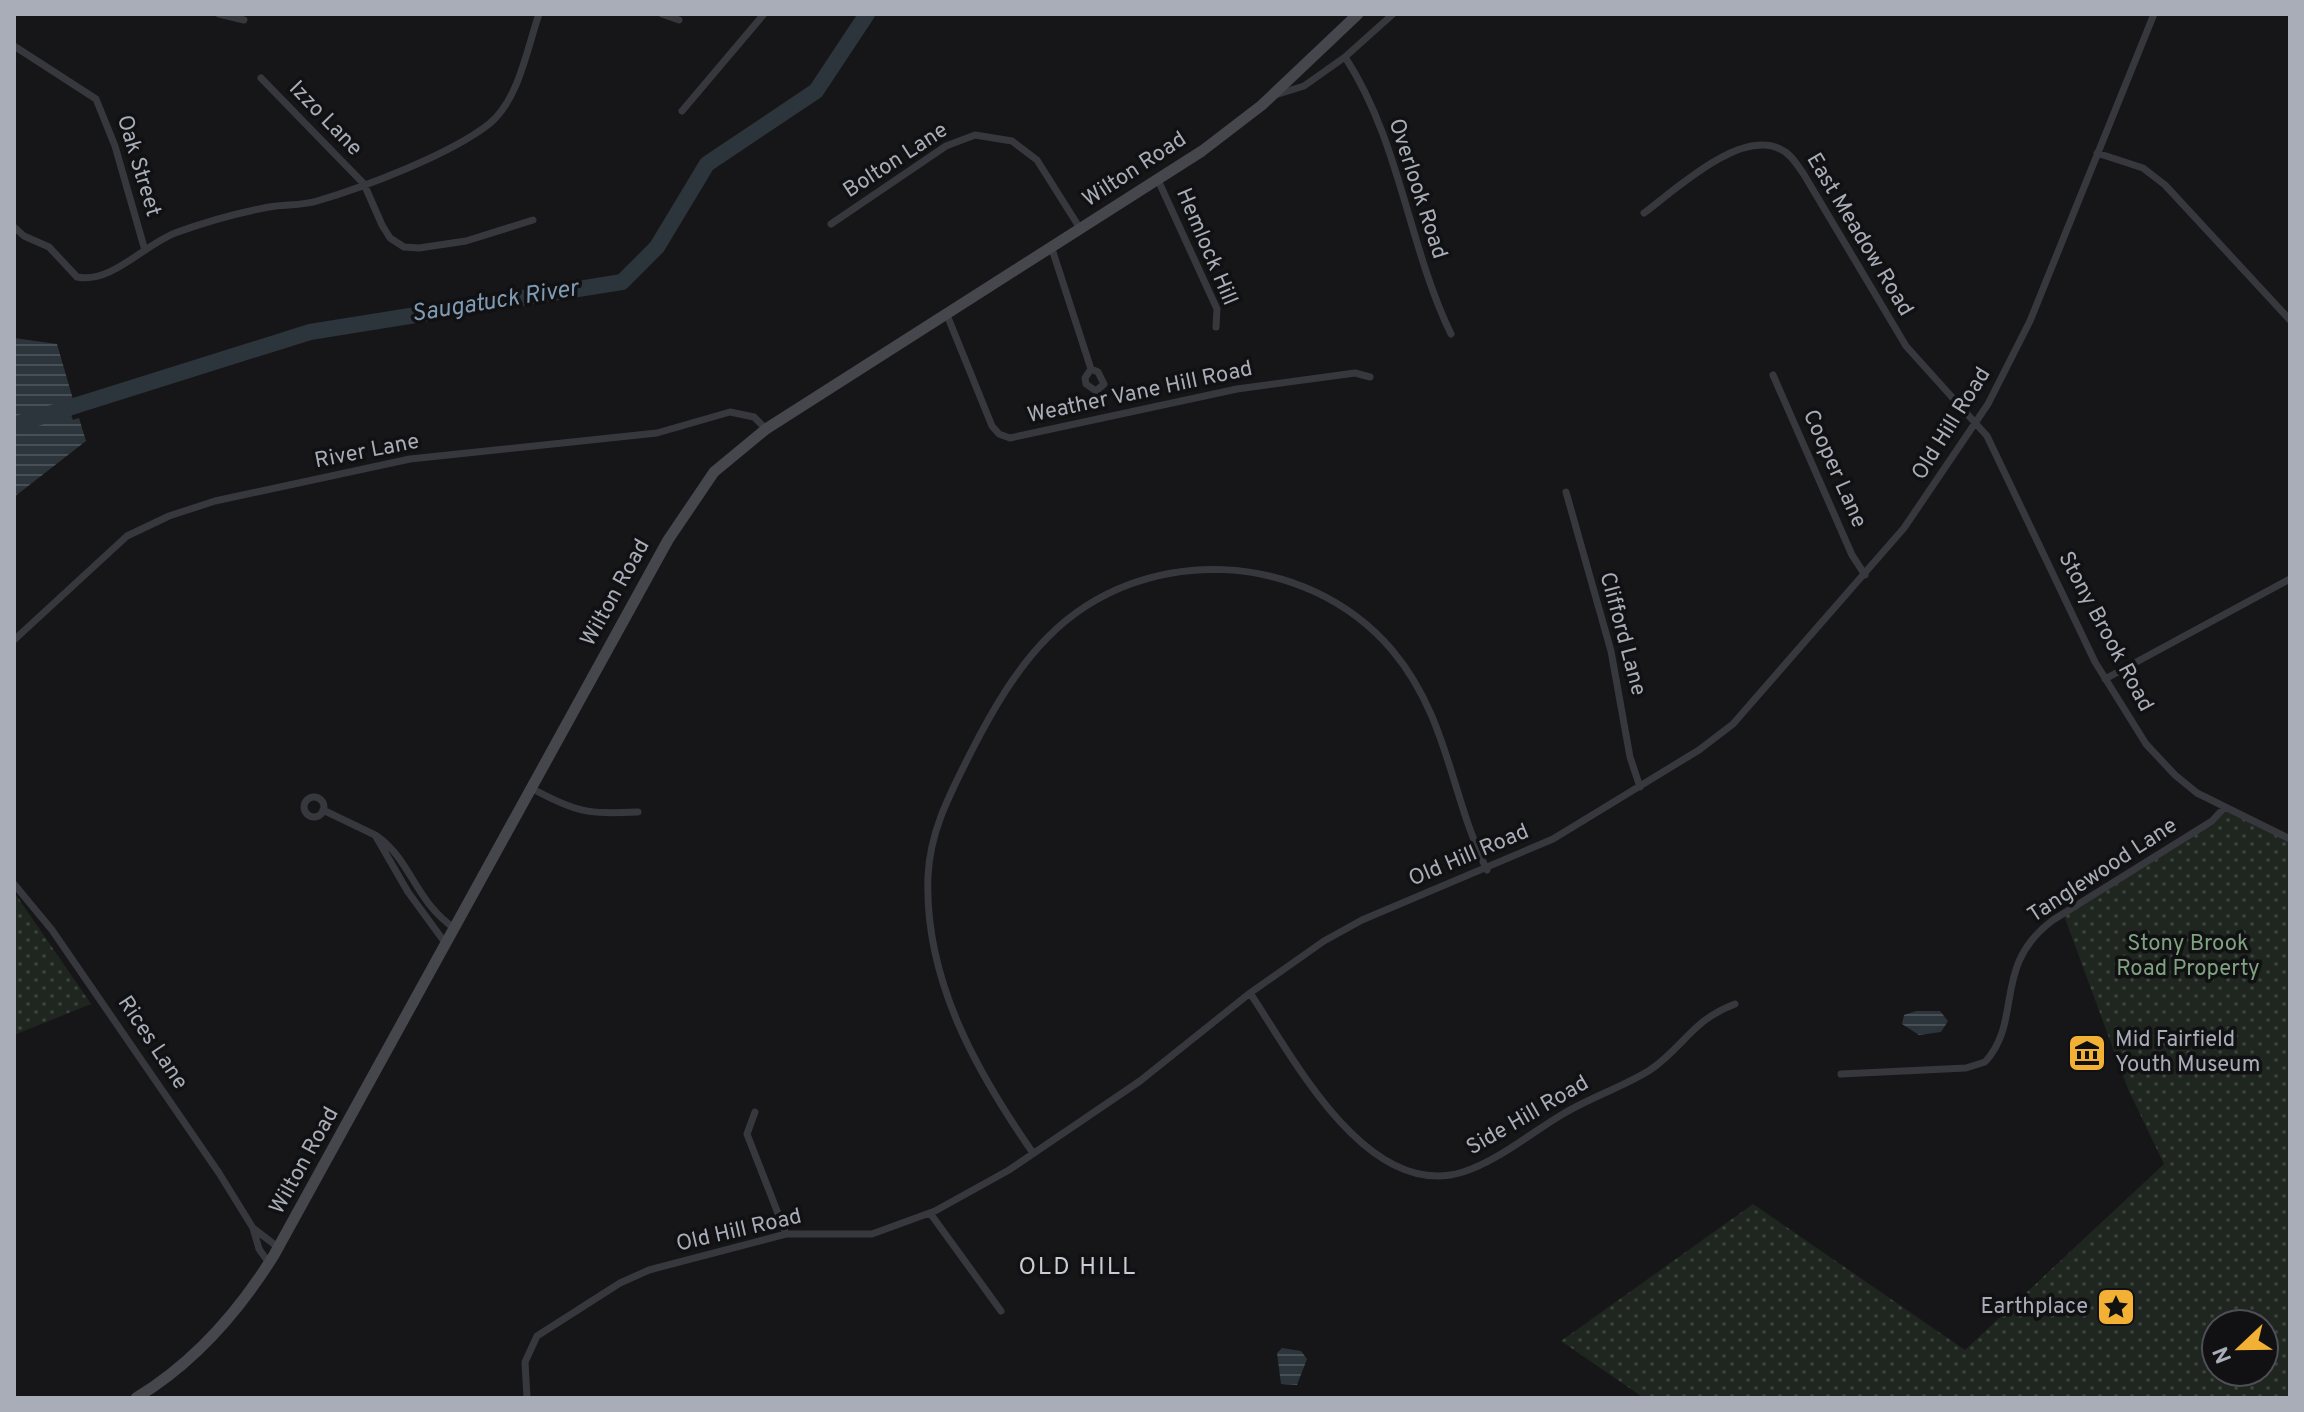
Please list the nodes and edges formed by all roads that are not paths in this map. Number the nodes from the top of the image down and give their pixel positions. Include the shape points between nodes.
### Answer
1 (219, 14) edge
2 (539, 14) edge
3 (662, 14) edge
4 (764, 14) edge
5 (1358, 14) edge
6 (1393, 14) edge
7 (2154, 14) edge
8 (244, 20) dead end
9 (679, 20) dead end
10 (14, 46) edge
11 (1345, 57) junction
12 (261, 78) dead end
13 (1272, 96) junction
14 (682, 111) dead end
15 (2097, 153) junction
16 (1158, 180) junction
17 (364, 184) junction
18 (1644, 213) dead end
19 (533, 220) dead end
20 (831, 224) dead end
21 (14, 227) edge
22 (1081, 230) junction
23 (144, 247) junction
24 (1052, 249) junction
25 (947, 315) junction
26 (2290, 320) edge
27 (1216, 327) dead end
28 (1451, 334) dead end
29 (1091, 369) dead end
30 (1773, 375) dead end
31 (1370, 377) dead end
32 (1976, 424) junction
33 (766, 429) junction
34 (1566, 492) dead end
35 (1865, 575) junction
36 (2290, 579) edge
37 (14, 640) edge
38 (2105, 679) junction
39 (1640, 787) junction
40 (531, 788) junction
41 (2224, 808) junction
42 (323, 810) dead end
43 (638, 812) dead end
44 (375, 835) junction
45 (2290, 839) edge
46 (1487, 870) junction
47 (14, 884) edge
48 (454, 928) junction
49 (446, 944) junction
50 (1250, 993) junction
51 (1735, 1004) dead end
52 (1841, 1074) dead end
53 (755, 1112) dead end
54 (1033, 1153) junction
55 (930, 1213) junction
56 (253, 1228) junction
57 (786, 1234) junction
58 (279, 1248) junction
59 (269, 1263) junction
60 (1001, 1311) dead end
61 (138, 1397) edge
62 (527, 1398) edge

1 - 8 street
2 - 17 street via 510,95 495,118 470,136
3 - 9 street
4 - 14 street
5 - 13 main road, Wilton Road
6 - 11 street
7 - 15 street, Old Hill Road
10 - 23 street, Oak Street via 96,99
11 - 13 street via 1304,86
11 - 28 street, Overlook Road via 1370,102 1427,280
12 - 17 street, Izzo Lane
13 - 16 main road, Wilton Road
15 - 26 street via 2143,168 2165,185
15 - 32 street, Old Hill Road via 2022,337
16 - 22 main road, Wilton Road
16 - 27 street, Hemlock Hill via 1217,309
17 - 19 street via 390,238 404,247 466,241
17 - 23 street via 316,201 214,220
18 - 32 street, East Meadow Road via 1722,158 1762,146 1783,150 1803,173 1906,346
20 - 22 street, Bolton Lane via 946,146 975,135 1012,141 1037,160
21 - 23 street via 49,247 77,277 86,279 102,275
22 - 24 main road, Wilton Road
24 - 25 main road, Wilton Road
24 - 29 street
25 - 31 street, Weather Vane Hill Road via 992,426 1010,438 1250,387 1355,373
25 - 33 main road, Wilton Road
30 - 35 street, Cooper Lane
32 - 35 street, Old Hill Road via 1923,503
32 - 38 street, Stony Brook Road via 1987,436
33 - 37 street, River Lane via 754,417 730,412 657,433 397,462 205,504 127,536
33 - 40 main road, Wilton Road via 724,462 690,502
34 - 39 street, Clifford Lane via 1608,638
35 - 39 street, Old Hill Road via 1733,724
36 - 38 street
38 - 41 street, Stony Brook Road via 2164,765
39 - 46 street, Old Hill Road via 1553,839
40 - 43 street via 588,814
40 - 48 main road, Wilton Road
41 - 45 street, Stony Brook Road
41 - 52 street, Tanglewood Lane via 2030,940 2016,963 2000,1033 1985,1062 1966,1068
42 - 44 street
44 - 48 street via 394,851 434,914
44 - 49 street
46 - 50 street, Old Hill Road via 1348,927
46 - 54 street via 1465,821 1446,745 1417,685 1392,650 1348,609 1275,576 1216,568 1151,578 1099,599 1049,636 1021,668 947,800 930,857 931,934 954,1012 987,1084
47 - 56 street, Rices Lane via 127,1036
48 - 49 main road, Wilton Road
49 - 58 main road, Wilton Road
50 - 51 street, Side Hill Road via 1313,1087 1352,1134 1392,1164 1436,1176 1470,1169 1649,1070 1705,1017
50 - 54 street, Old Hill Road via 1163,1064
53 - 57 street via 747,1134
54 - 55 street, Old Hill Road
55 - 57 street, Old Hill Road via 872,1234
55 - 60 street
56 - 58 street, Rices Lane
56 - 59 street, Rices Lane
57 - 62 street, Old Hill Road via 634,1276 544,1330 526,1356
58 - 59 main road, Wilton Road
59 - 61 main road, Wilton Road via 210,1338

